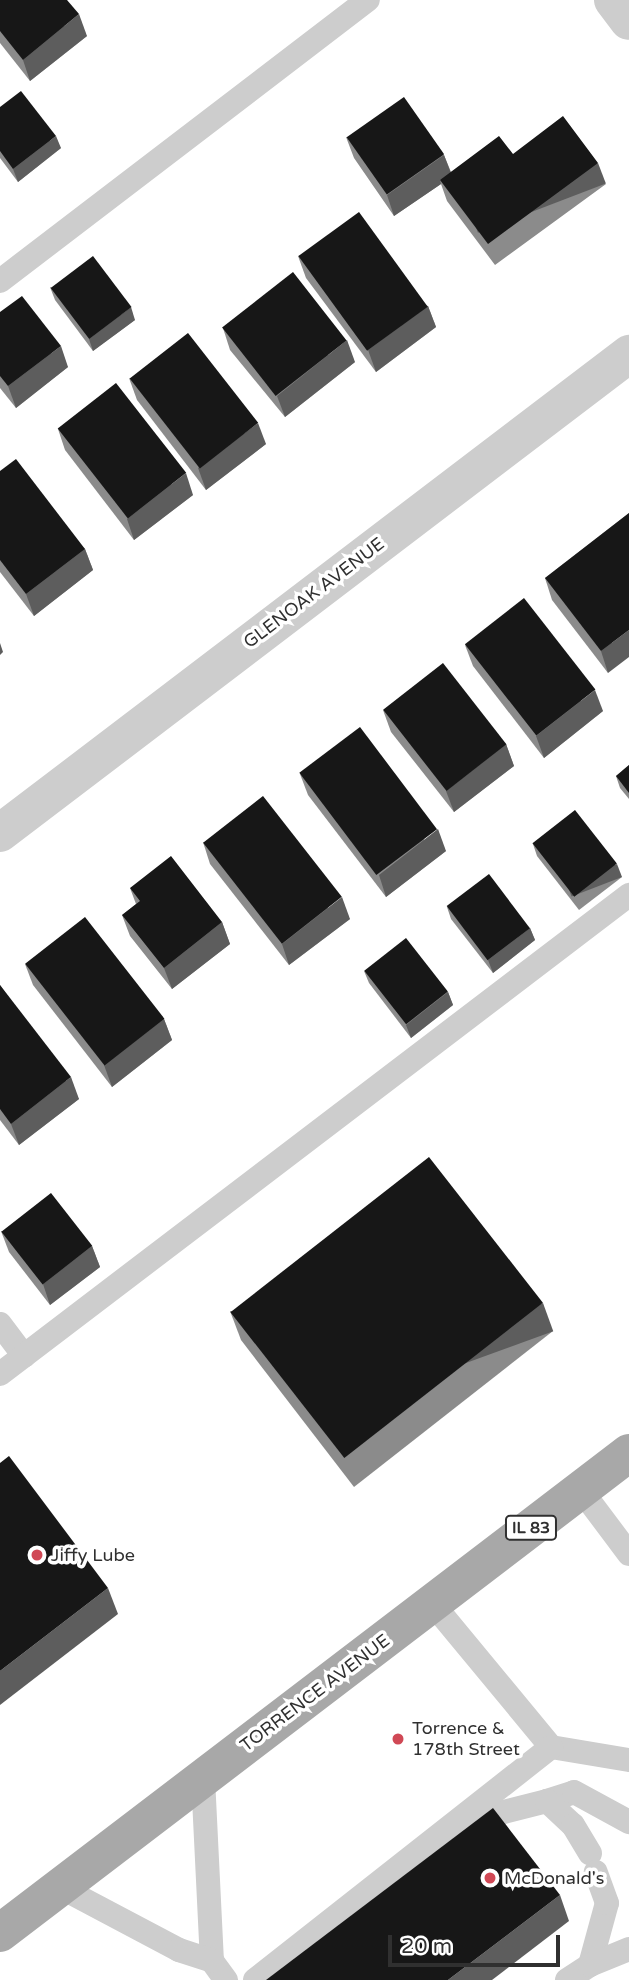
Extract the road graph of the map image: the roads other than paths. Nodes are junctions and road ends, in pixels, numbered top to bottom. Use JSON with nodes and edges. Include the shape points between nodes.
{"nodes":[{"id":1,"x":368,"y":0,"type":"edge"},
{"id":2,"x":613,"y":0,"type":"edge"},
{"id":3,"x":629,"y":21,"type":"edge"},
{"id":4,"x":0,"y":281,"type":"edge"},
{"id":5,"x":629,"y":354,"type":"edge"},
{"id":6,"x":0,"y":833,"type":"edge"},
{"id":7,"x":629,"y":894,"type":"edge"},
{"id":8,"x":0,"y":1324,"type":"edge"},
{"id":9,"x":24,"y":1356,"type":"junction"},
{"id":10,"x":0,"y":1374,"type":"edge"},
{"id":11,"x":629,"y":1453,"type":"edge"},
{"id":12,"x":581,"y":1490,"type":"junction"},
{"id":13,"x":629,"y":1554,"type":"edge"},
{"id":14,"x":432,"y":1604,"type":"junction"},
{"id":15,"x":551,"y":1747,"type":"junction"},
{"id":16,"x":629,"y":1760,"type":"edge"},
{"id":17,"x":203,"y":1778,"type":"junction"},
{"id":18,"x":547,"y":1801,"type":"junction"},
{"id":19,"x":629,"y":1822,"type":"edge"},
{"id":20,"x":60,"y":1887,"type":"junction"},
{"id":21,"x":0,"y":1933,"type":"edge"},
{"id":22,"x":629,"y":1949,"type":"edge"},
{"id":23,"x":590,"y":1965,"type":"junction"},
{"id":24,"x":219,"y":1970,"type":"edge"},
{"id":25,"x":266,"y":1979,"type":"edge"},
{"id":26,"x":289,"y":1980,"type":"edge"},
{"id":27,"x":567,"y":1980,"type":"edge"}],
"edges":[{"from":1,"to":4,"type":"lane"},
{"from":2,"to":3,"type":"street"},
{"from":5,"to":6,"type":"street","name":"GLENOAK AVENUE"},
{"from":7,"to":9,"type":"lane"},
{"from":8,"to":9,"type":"lane"},
{"from":9,"to":10,"type":"lane"},
{"from":11,"to":12,"type":"main road","name":"TORRENCE AVENUE","number":"IL 83"},
{"from":12,"to":13,"type":"lane"},
{"from":12,"to":14,"type":"main road","name":"TORRENCE AVENUE","number":"IL 83"},
{"from":14,"to":15,"type":"lane"},
{"from":14,"to":17,"type":"main road","name":"TORRENCE AVENUE","number":"IL 83"},
{"from":15,"to":16,"type":"lane"},
{"from":15,"to":25,"type":"lane"},
{"from":17,"to":20,"type":"main road","name":"TORRENCE AVENUE","number":"IL 83"},
{"from":17,"to":24,"type":"lane"},
{"from":18,"to":19,"type":"lane","via":[[574,1792]]},
{"from":18,"to":23,"type":"lane","via":[[573,1825],[593,1862],[607,1903]]},
{"from":18,"to":26,"type":"lane","via":[[500,1814]]},
{"from":20,"to":21,"type":"main road","name":"TORRENCE AVENUE","number":"IL 83"},
{"from":20,"to":24,"type":"lane"},
{"from":22,"to":23,"type":"lane"},
{"from":23,"to":27,"type":"lane"}]}
